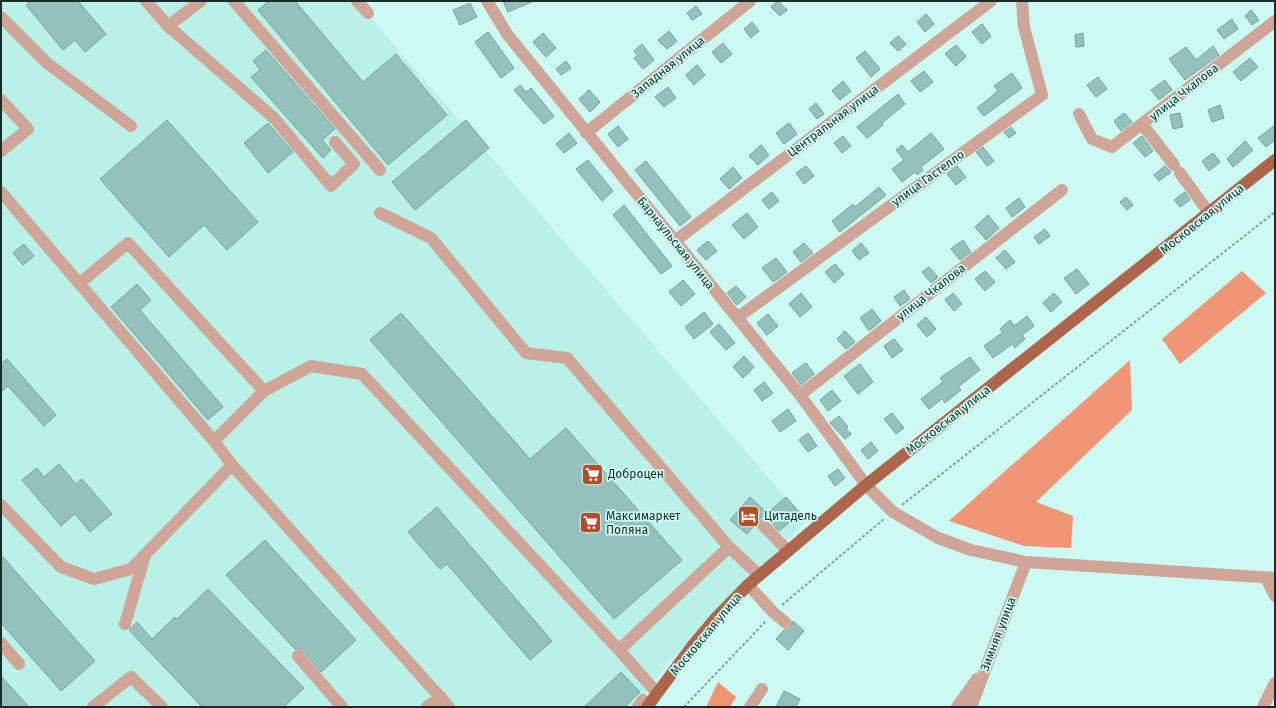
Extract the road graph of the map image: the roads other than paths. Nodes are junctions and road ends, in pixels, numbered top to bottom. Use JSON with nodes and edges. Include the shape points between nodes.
{"nodes":[{"id":1,"x":146,"y":1,"type":"edge"},
{"id":2,"x":201,"y":1,"type":"edge"},
{"id":3,"x":234,"y":1,"type":"edge"},
{"id":4,"x":357,"y":1,"type":"edge"},
{"id":5,"x":487,"y":1,"type":"edge"},
{"id":6,"x":750,"y":1,"type":"edge"},
{"id":7,"x":991,"y":1,"type":"edge"},
{"id":8,"x":1022,"y":1,"type":"edge"},
{"id":9,"x":368,"y":13,"type":"dead end"},
{"id":10,"x":1,"y":17,"type":"edge"},
{"id":11,"x":1275,"y":21,"type":"edge"},
{"id":12,"x":168,"y":26,"type":"junction"},
{"id":13,"x":1,"y":100,"type":"edge"},
{"id":14,"x":1079,"y":114,"type":"dead end"},
{"id":15,"x":1142,"y":124,"type":"junction"},
{"id":16,"x":131,"y":126,"type":"dead end"},
{"id":17,"x":586,"y":133,"type":"junction"},
{"id":18,"x":335,"y":142,"type":"dead end"},
{"id":19,"x":1,"y":151,"type":"edge"},
{"id":20,"x":1275,"y":160,"type":"edge"},
{"id":21,"x":380,"y":170,"type":"dead end"},
{"id":22,"x":1062,"y":190,"type":"dead end"},
{"id":23,"x":1,"y":192,"type":"edge"},
{"id":24,"x":380,"y":213,"type":"dead end"},
{"id":25,"x":1209,"y":213,"type":"junction"},
{"id":26,"x":675,"y":241,"type":"junction"},
{"id":27,"x":80,"y":283,"type":"junction"},
{"id":28,"x":737,"y":318,"type":"junction"},
{"id":29,"x":264,"y":391,"type":"junction"},
{"id":30,"x":800,"y":395,"type":"junction"},
{"id":31,"x":214,"y":441,"type":"junction"},
{"id":32,"x":232,"y":465,"type":"junction"},
{"id":33,"x":866,"y":485,"type":"junction"},
{"id":34,"x":1,"y":505,"type":"edge"},
{"id":35,"x":764,"y":525,"type":"dead end"},
{"id":36,"x":729,"y":547,"type":"junction"},
{"id":37,"x":788,"y":551,"type":"junction"},
{"id":38,"x":146,"y":554,"type":"junction"},
{"id":39,"x":1026,"y":562,"type":"junction"},
{"id":40,"x":759,"y":575,"type":"junction"},
{"id":41,"x":1270,"y":578,"type":"edge"},
{"id":42,"x":748,"y":585,"type":"junction"},
{"id":43,"x":1275,"y":596,"type":"edge"},
{"id":44,"x":786,"y":623,"type":"dead end"},
{"id":45,"x":125,"y":624,"type":"dead end"},
{"id":46,"x":1,"y":643,"type":"edge"},
{"id":47,"x":619,"y":650,"type":"junction"},
{"id":48,"x":298,"y":656,"type":"dead end"},
{"id":49,"x":19,"y":664,"type":"dead end"},
{"id":50,"x":985,"y":667,"type":"junction"},
{"id":51,"x":1275,"y":683,"type":"edge"},
{"id":52,"x":762,"y":689,"type":"dead end"},
{"id":53,"x":657,"y":693,"type":"junction"},
{"id":54,"x":441,"y":697,"type":"junction"},
{"id":55,"x":643,"y":705,"type":"edge"},
{"id":56,"x":93,"y":707,"type":"edge"},
{"id":57,"x":162,"y":707,"type":"edge"},
{"id":58,"x":342,"y":707,"type":"edge"},
{"id":59,"x":427,"y":707,"type":"edge"},
{"id":60,"x":449,"y":707,"type":"edge"},
{"id":61,"x":750,"y":707,"type":"edge"},
{"id":62,"x":956,"y":707,"type":"edge"},
{"id":63,"x":971,"y":707,"type":"edge"},
{"id":64,"x":1263,"y":707,"type":"edge"}],
"edges":[{"from":1,"to":12,"type":"street"},
{"from":2,"to":12,"type":"street"},
{"from":3,"to":21,"type":"street"},
{"from":4,"to":9,"type":"street"},
{"from":5,"to":17,"type":"street","name":"Барнаульская улица","via":[[507,34]]},
{"from":6,"to":17,"type":"street","name":"Западная улица"},
{"from":7,"to":26,"type":"street","name":"Центральная улица"},
{"from":8,"to":28,"type":"street","name":"улица Гастелло","via":[[1024,27],[1042,95]]},
{"from":10,"to":16,"type":"street","via":[[47,63]]},
{"from":11,"to":15,"type":"street","name":"улица Чкалова"},
{"from":12,"to":18,"type":"street","via":[[274,118],[331,186],[354,164]]},
{"from":13,"to":19,"type":"street","via":[[28,129]]},
{"from":14,"to":15,"type":"street","name":"улица Чкалова","via":[[1092,139],[1112,147]]},
{"from":15,"to":25,"type":"street"},
{"from":17,"to":26,"type":"street","name":"Барнаульская улица"},
{"from":20,"to":25,"type":"main road","name":"Московская улица"},
{"from":22,"to":30,"type":"street","name":"улица Чкалова"},
{"from":23,"to":27,"type":"street"},
{"from":24,"to":36,"type":"street","via":[[431,238],[526,353],[567,358]]},
{"from":25,"to":33,"type":"main road","name":"Московская улица"},
{"from":26,"to":28,"type":"street","name":"Барнаульская улица"},
{"from":27,"to":29,"type":"street","via":[[128,243]]},
{"from":27,"to":31,"type":"street"},
{"from":28,"to":30,"type":"street","name":"Барнаульская улица"},
{"from":29,"to":31,"type":"street"},
{"from":29,"to":47,"type":"street","via":[[311,366],[362,374]]},
{"from":30,"to":33,"type":"street","name":"Барнаульская улица"},
{"from":31,"to":32,"type":"street"},
{"from":32,"to":38,"type":"street"},
{"from":32,"to":54,"type":"street"},
{"from":33,"to":37,"type":"main road","name":"Московская улица"},
{"from":33,"to":39,"type":"street","name":"Барнаульская улица","via":[[893,512],[938,538],[971,550]]},
{"from":34,"to":38,"type":"street","via":[[61,567],[94,579],[130,569]]},
{"from":35,"to":37,"type":"street"},
{"from":36,"to":40,"type":"street"},
{"from":36,"to":47,"type":"street"},
{"from":37,"to":40,"type":"main road","name":"Московская улица"},
{"from":38,"to":45,"type":"street"},
{"from":39,"to":41,"type":"street","name":"Барнаульская улица"},
{"from":39,"to":50,"type":"street","name":"Зимняя улица"},
{"from":40,"to":42,"type":"main road","name":"Московская улица"},
{"from":41,"to":43,"type":"street"},
{"from":42,"to":44,"type":"street"},
{"from":42,"to":53,"type":"main road","name":"Московская улица","via":[[702,635]]},
{"from":46,"to":49,"type":"street"},
{"from":47,"to":53,"type":"street"},
{"from":48,"to":58,"type":"street"},
{"from":50,"to":62,"type":"street"},
{"from":50,"to":63,"type":"street","name":"Зимняя улица"},
{"from":51,"to":64,"type":"street"},
{"from":52,"to":61,"type":"street"},
{"from":53,"to":55,"type":"main road","name":"Московская улица"},
{"from":54,"to":59,"type":"street"},
{"from":54,"to":60,"type":"street"},
{"from":56,"to":57,"type":"street","via":[[131,677]]}]}
